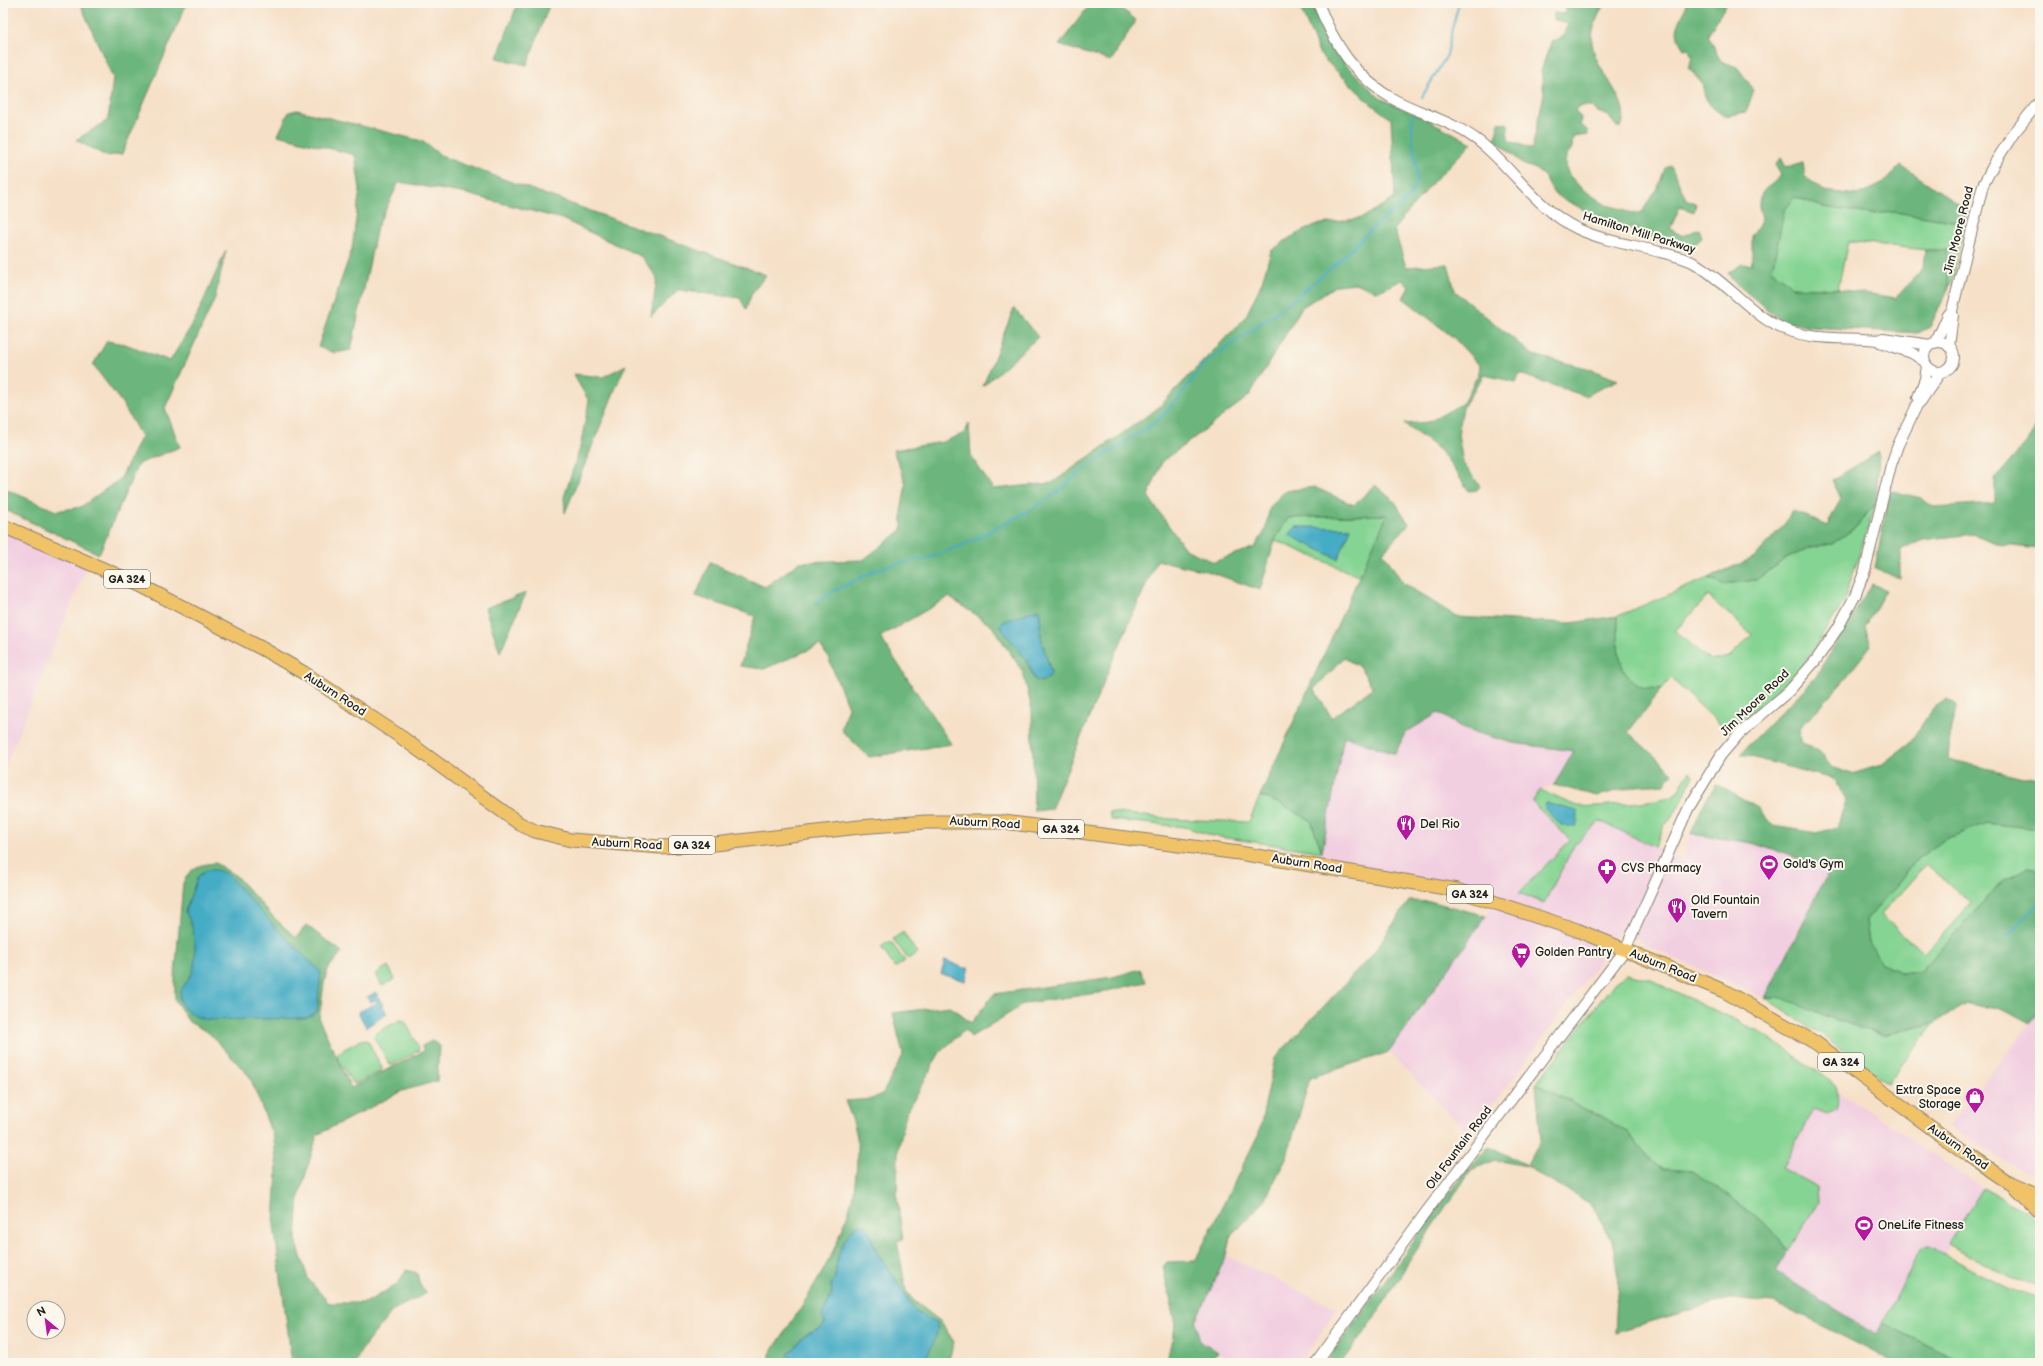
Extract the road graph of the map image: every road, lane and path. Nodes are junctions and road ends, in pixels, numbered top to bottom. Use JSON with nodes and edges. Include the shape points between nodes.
{"nodes":[{"id":1,"x":1318,"y":3,"type":"edge"},
{"id":2,"x":2040,"y":101,"type":"edge"},
{"id":3,"x":1952,"y":311,"type":"junction"},
{"id":4,"x":1878,"y":340,"type":"junction"},
{"id":5,"x":1933,"y":344,"type":"junction"},
{"id":6,"x":1949,"y":347,"type":"junction"},
{"id":7,"x":1925,"y":364,"type":"junction"},
{"id":8,"x":1940,"y":373,"type":"junction"},
{"id":9,"x":1917,"y":405,"type":"junction"},
{"id":10,"x":3,"y":526,"type":"edge"},
{"id":11,"x":1625,"y":950,"type":"junction"},
{"id":12,"x":2011,"y":1184,"type":"junction"},
{"id":13,"x":2040,"y":1197,"type":"edge"},
{"id":14,"x":2040,"y":1213,"type":"edge"},
{"id":15,"x":1316,"y":1363,"type":"edge"}],
"edges":[{"from":1,"to":4,"type":"street","name":"Hamilton Mill Parkway","via":[[1329,31],[1340,49],[1369,82],[1395,100],[1442,119],[1480,142],[1552,213],[1576,228],[1601,238],[1669,254],[1694,263],[1782,329],[1810,337]]},
{"from":2,"to":3,"type":"street","name":"Jim Moore Road","via":[[2014,133],[1983,185]]},
{"from":3,"to":5,"type":"street","name":"Jim Moore Road"},
{"from":3,"to":6,"type":"street","name":"Jim Moore Road","via":[[1954,316]]},
{"from":4,"to":5,"type":"street","name":"Hamilton Mill Parkway","via":[[1883,338]]},
{"from":4,"to":7,"type":"street","name":"Hamilton Mill Parkway","via":[[1882,344],[1912,353]]},
{"from":5,"to":6,"type":"street","via":[[1941,342]]},
{"from":5,"to":7,"type":"street","via":[[1924,352]]},
{"from":6,"to":8,"type":"street","via":[[1953,354],[1953,363],[1950,368]]},
{"from":7,"to":8,"type":"street"},
{"from":7,"to":9,"type":"street","name":"Jim Moore Road","via":[[1925,379]]},
{"from":8,"to":9,"type":"street","name":"Jim Moore Road"},
{"from":9,"to":11,"type":"street","name":"Jim Moore Road","via":[[1891,465],[1865,570],[1855,596],[1816,660],[1789,691],[1739,734],[1721,755],[1688,808]]},
{"from":10,"to":11,"type":"main road","name":"Auburn Road","number":"GA 324","via":[[140,585],[304,673],[401,737],[520,824],[535,831],[571,840],[660,847],[926,822],[1004,822],[1239,852],[1457,890],[1576,930]]},
{"from":11,"to":12,"type":"main road","name":"Auburn Road","number":"GA 324","via":[[1724,990],[1816,1043]]},
{"from":11,"to":15,"type":"street","name":"Old Fountain Road","via":[[1420,1220]]},
{"from":12,"to":13,"type":"main road","name":"Auburn Road","number":"GA 324"},
{"from":12,"to":14,"type":"main road"}]}
